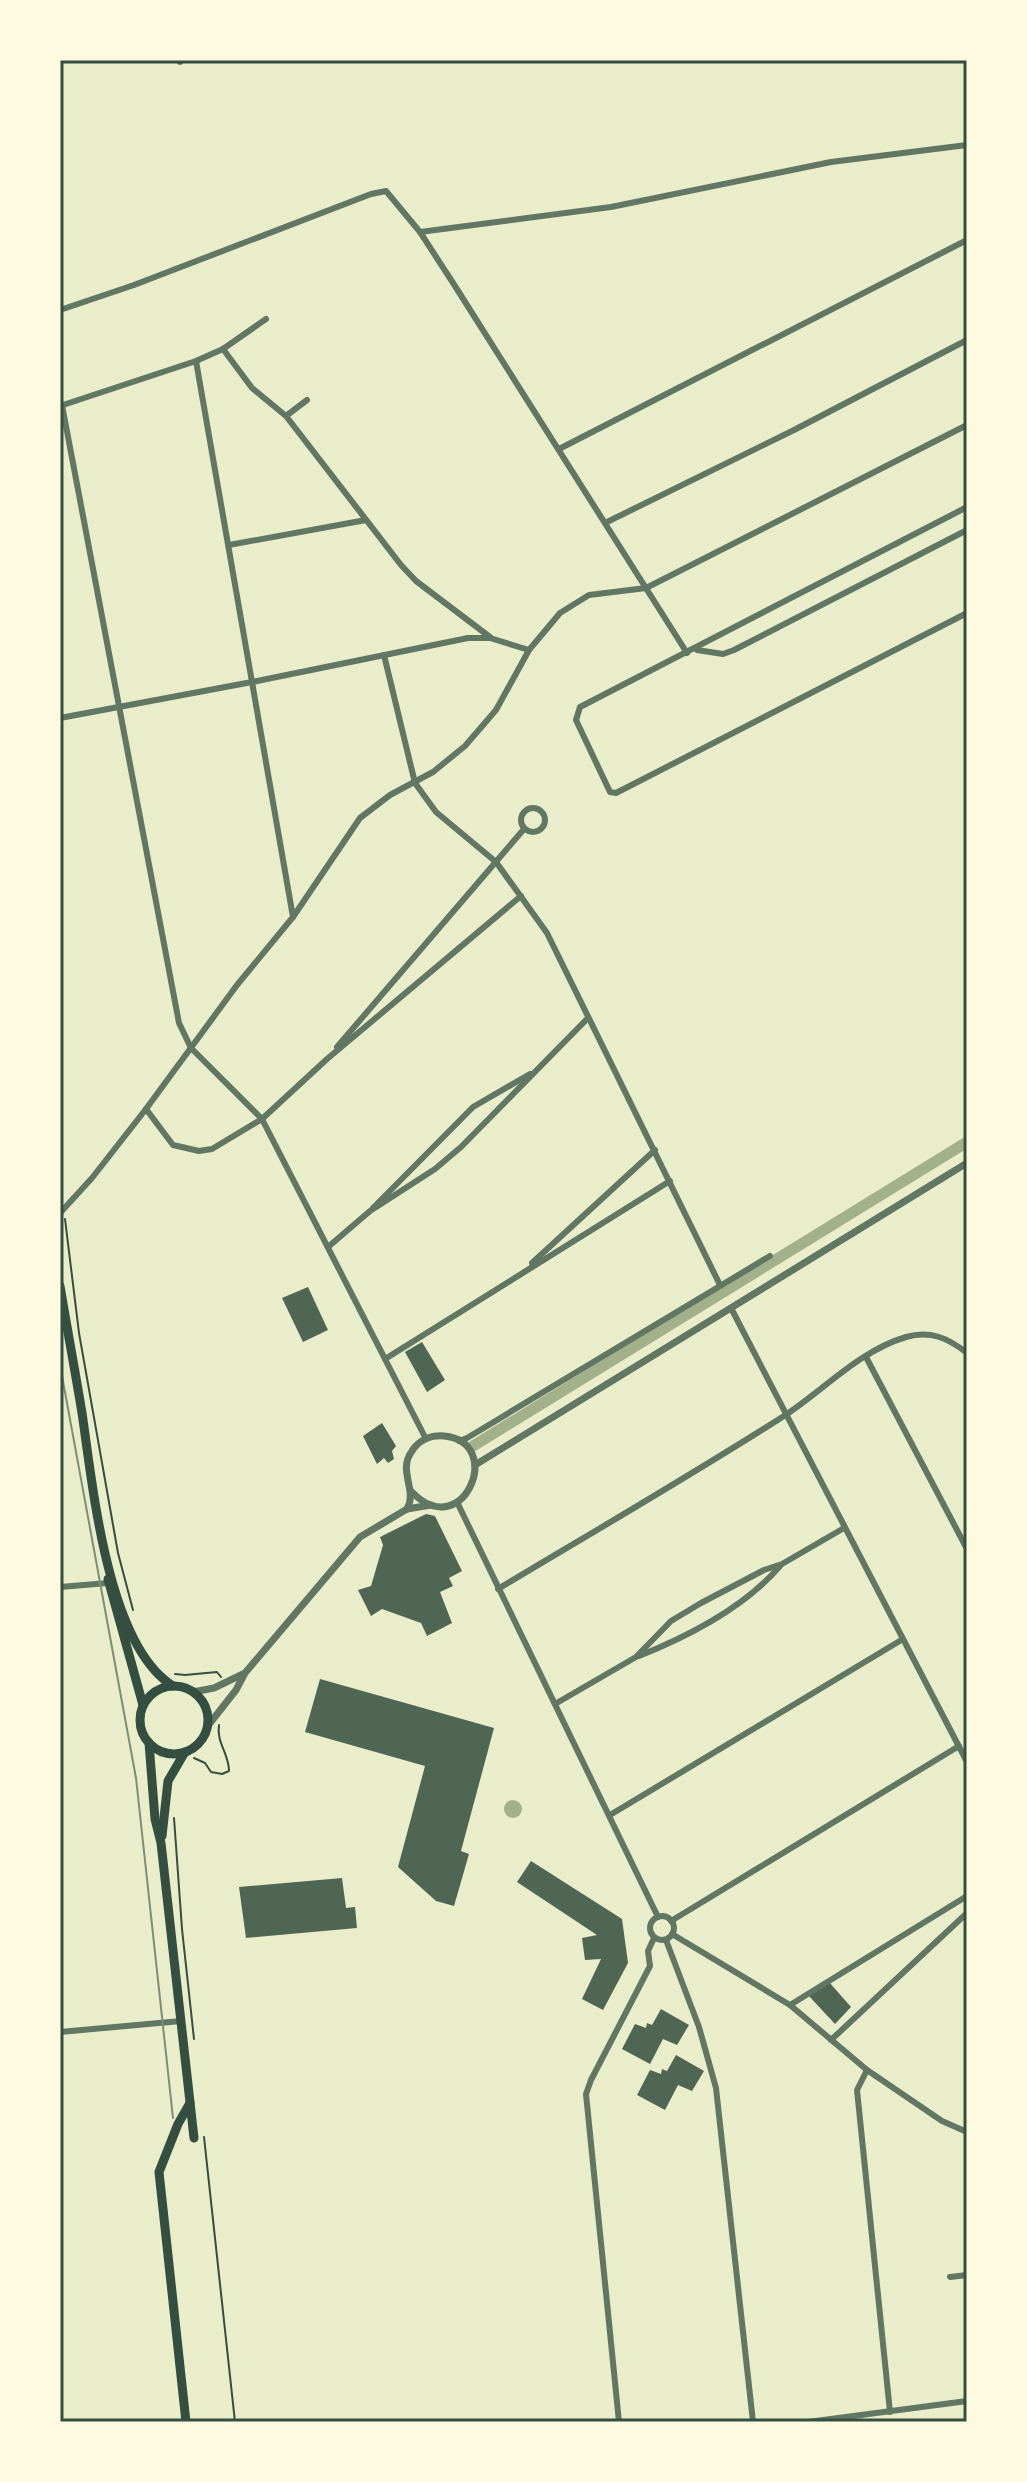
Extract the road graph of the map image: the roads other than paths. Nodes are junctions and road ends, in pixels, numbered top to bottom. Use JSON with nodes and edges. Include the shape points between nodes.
{"nodes":[{"id":1,"x":967,"y":145,"type":"edge"},
{"id":2,"x":420,"y":232,"type":"junction"},
{"id":3,"x":967,"y":240,"type":"edge"},
{"id":4,"x":60,"y":310,"type":"edge"},
{"id":5,"x":266,"y":319,"type":"dead end"},
{"id":6,"x":967,"y":340,"type":"edge"},
{"id":7,"x":223,"y":349,"type":"junction"},
{"id":8,"x":196,"y":361,"type":"junction"},
{"id":9,"x":307,"y":400,"type":"dead end"},
{"id":10,"x":61,"y":406,"type":"edge"},
{"id":11,"x":286,"y":416,"type":"junction"},
{"id":12,"x":967,"y":425,"type":"edge"},
{"id":13,"x":559,"y":449,"type":"junction"},
{"id":14,"x":967,"y":507,"type":"edge"},
{"id":15,"x":366,"y":520,"type":"junction"},
{"id":16,"x":605,"y":523,"type":"junction"},
{"id":17,"x":967,"y":530,"type":"edge"},
{"id":18,"x":229,"y":545,"type":"junction"},
{"id":19,"x":646,"y":588,"type":"junction"},
{"id":20,"x":967,"y":613,"type":"edge"},
{"id":21,"x":490,"y":638,"type":"junction"},
{"id":22,"x":695,"y":649,"type":"junction"},
{"id":23,"x":529,"y":650,"type":"junction"},
{"id":24,"x":687,"y":653,"type":"junction"},
{"id":25,"x":384,"y":655,"type":"junction"},
{"id":26,"x":252,"y":682,"type":"junction"},
{"id":27,"x":119,"y":708,"type":"junction"},
{"id":28,"x":60,"y":718,"type":"edge"},
{"id":29,"x":415,"y":783,"type":"junction"},
{"id":30,"x":524,"y":829,"type":"junction"},
{"id":31,"x":496,"y":862,"type":"junction"},
{"id":32,"x":521,"y":896,"type":"junction"},
{"id":33,"x":293,"y":917,"type":"junction"},
{"id":34,"x":588,"y":1018,"type":"junction"},
{"id":35,"x":191,"y":1048,"type":"junction"},
{"id":36,"x":327,"y":1059,"type":"junction"},
{"id":37,"x":536,"y":1071,"type":"junction"},
{"id":38,"x":146,"y":1109,"type":"junction"},
{"id":39,"x":262,"y":1119,"type":"junction"},
{"id":40,"x":655,"y":1150,"type":"junction"},
{"id":41,"x":967,"y":1163,"type":"edge"},
{"id":42,"x":670,"y":1181,"type":"junction"},
{"id":43,"x":62,"y":1211,"type":"edge"},
{"id":44,"x":370,"y":1211,"type":"junction"},
{"id":45,"x":328,"y":1247,"type":"junction"},
{"id":46,"x":770,"y":1256,"type":"dead end"},
{"id":47,"x":520,"y":1273,"type":"junction"},
{"id":48,"x":720,"y":1285,"type":"junction"},
{"id":49,"x":60,"y":1286,"type":"edge"},
{"id":50,"x":731,"y":1308,"type":"junction"},
{"id":51,"x":967,"y":1353,"type":"edge"},
{"id":52,"x":866,"y":1357,"type":"junction"},
{"id":53,"x":385,"y":1359,"type":"junction"},
{"id":54,"x":786,"y":1415,"type":"junction"},
{"id":55,"x":426,"y":1439,"type":"junction"},
{"id":56,"x":459,"y":1441,"type":"junction"},
{"id":57,"x":475,"y":1465,"type":"junction"},
{"id":58,"x":410,"y":1490,"type":"junction"},
{"id":59,"x":457,"y":1502,"type":"junction"},
{"id":60,"x":431,"y":1505,"type":"junction"},
{"id":61,"x":407,"y":1509,"type":"junction"},
{"id":62,"x":844,"y":1528,"type":"junction"},
{"id":63,"x":967,"y":1549,"type":"edge"},
{"id":64,"x":782,"y":1564,"type":"junction"},
{"id":65,"x":108,"y":1568,"type":"junction"},
{"id":66,"x":108,"y":1583,"type":"junction"},
{"id":67,"x":60,"y":1587,"type":"edge"},
{"id":68,"x":498,"y":1589,"type":"junction"},
{"id":69,"x":903,"y":1639,"type":"junction"},
{"id":70,"x":636,"y":1657,"type":"junction"},
{"id":71,"x":245,"y":1673,"type":"junction"},
{"id":72,"x":173,"y":1686,"type":"junction"},
{"id":73,"x":193,"y":1692,"type":"junction"},
{"id":74,"x":555,"y":1704,"type":"junction"},
{"id":75,"x":143,"y":1705,"type":"junction"},
{"id":76,"x":207,"y":1727,"type":"junction"},
{"id":77,"x":149,"y":1743,"type":"junction"},
{"id":78,"x":959,"y":1746,"type":"junction"},
{"id":79,"x":187,"y":1756,"type":"junction"},
{"id":80,"x":967,"y":1762,"type":"edge"},
{"id":81,"x":610,"y":1815,"type":"junction"},
{"id":82,"x":161,"y":1843,"type":"junction"},
{"id":83,"x":967,"y":1896,"type":"edge"},
{"id":84,"x":967,"y":1913,"type":"edge"},
{"id":85,"x":658,"y":1917,"type":"junction"},
{"id":86,"x":671,"y":1921,"type":"junction"},
{"id":87,"x":672,"y":1934,"type":"junction"},
{"id":88,"x":654,"y":1938,"type":"junction"},
{"id":89,"x":666,"y":1940,"type":"junction"},
{"id":90,"x":790,"y":2005,"type":"junction"},
{"id":91,"x":181,"y":2021,"type":"junction"},
{"id":92,"x":60,"y":2032,"type":"edge"},
{"id":93,"x":831,"y":2040,"type":"junction"},
{"id":94,"x":867,"y":2070,"type":"junction"},
{"id":95,"x":190,"y":2103,"type":"junction"},
{"id":96,"x":967,"y":2132,"type":"edge"},
{"id":97,"x":199,"y":2136,"type":"road end"},
{"id":98,"x":967,"y":2275,"type":"edge"},
{"id":99,"x":950,"y":2277,"type":"dead end"},
{"id":100,"x":967,"y":2401,"type":"edge"},
{"id":101,"x":890,"y":2412,"type":"junction"},
{"id":102,"x":186,"y":2422,"type":"edge"},
{"id":103,"x":619,"y":2422,"type":"edge"},
{"id":104,"x":753,"y":2422,"type":"edge"},
{"id":105,"x":808,"y":2422,"type":"edge"}],
"edges":[{"from":1,"to":2,"type":"street","via":[[831,162],[611,207]]},
{"from":2,"to":4,"type":"street","via":[[383,191]]},
{"from":2,"to":13,"type":"street"},
{"from":3,"to":13,"type":"street"},
{"from":5,"to":7,"type":"street"},
{"from":6,"to":16,"type":"street"},
{"from":7,"to":8,"type":"street"},
{"from":7,"to":11,"type":"street","via":[[252,388]]},
{"from":8,"to":10,"type":"street"},
{"from":8,"to":18,"type":"street"},
{"from":9,"to":11,"type":"street"},
{"from":10,"to":27,"type":"street"},
{"from":11,"to":15,"type":"street"},
{"from":12,"to":19,"type":"street"},
{"from":13,"to":16,"type":"street"},
{"from":14,"to":22,"type":"street"},
{"from":15,"to":18,"type":"street"},
{"from":15,"to":21,"type":"street","via":[[416,581]]},
{"from":16,"to":19,"type":"street"},
{"from":17,"to":22,"type":"street","via":[[734,650],[723,654]]},
{"from":18,"to":26,"type":"street"},
{"from":19,"to":23,"type":"street","via":[[589,595],[572,604]]},
{"from":19,"to":24,"type":"street"},
{"from":20,"to":24,"type":"street","via":[[610,792],[575,716],[580,707]]},
{"from":21,"to":23,"type":"street"},
{"from":21,"to":25,"type":"street"},
{"from":22,"to":24,"type":"street"},
{"from":23,"to":29,"type":"street","via":[[488,721],[449,761]]},
{"from":25,"to":26,"type":"street"},
{"from":25,"to":29,"type":"street"},
{"from":26,"to":27,"type":"street"},
{"from":26,"to":33,"type":"street"},
{"from":27,"to":28,"type":"street"},
{"from":27,"to":35,"type":"street","via":[[179,1023]]},
{"from":29,"to":31,"type":"street","via":[[436,812]]},
{"from":29,"to":33,"type":"street","via":[[360,818]]},
{"from":30,"to":30,"type":"street","via":[[522,814],[528,808],[543,811],[545,826],[539,831]]},
{"from":30,"to":31,"type":"street"},
{"from":31,"to":32,"type":"street"},
{"from":31,"to":36,"type":"street"},
{"from":32,"to":34,"type":"street","via":[[547,933]]},
{"from":32,"to":36,"type":"street"},
{"from":33,"to":35,"type":"street"},
{"from":34,"to":37,"type":"street"},
{"from":34,"to":40,"type":"street"},
{"from":35,"to":38,"type":"street"},
{"from":35,"to":39,"type":"street"},
{"from":36,"to":39,"type":"street"},
{"from":37,"to":44,"type":"street","via":[[435,1169]]},
{"from":37,"to":44,"type":"street","via":[[473,1107]]},
{"from":38,"to":39,"type":"street","via":[[173,1145],[199,1151],[212,1149]]},
{"from":38,"to":43,"type":"street"},
{"from":39,"to":45,"type":"street"},
{"from":40,"to":42,"type":"street"},
{"from":40,"to":47,"type":"street"},
{"from":41,"to":50,"type":"street"},
{"from":42,"to":47,"type":"street"},
{"from":42,"to":48,"type":"street"},
{"from":44,"to":45,"type":"street"},
{"from":45,"to":53,"type":"street"},
{"from":46,"to":48,"type":"street"},
{"from":47,"to":53,"type":"street"},
{"from":48,"to":56,"type":"street"},
{"from":49,"to":65,"type":"main road"},
{"from":50,"to":54,"type":"street"},
{"from":50,"to":57,"type":"street"},
{"from":51,"to":52,"type":"street","via":[[943,1337],[924,1334],[896,1340]]},
{"from":52,"to":54,"type":"street"},
{"from":52,"to":63,"type":"street"},
{"from":53,"to":55,"type":"street"},
{"from":54,"to":62,"type":"street"},
{"from":54,"to":68,"type":"street"},
{"from":55,"to":56,"type":"street","via":[[443,1436]]},
{"from":55,"to":58,"type":"street","via":[[416,1445],[405,1467]]},
{"from":56,"to":57,"type":"street"},
{"from":57,"to":59,"type":"street","via":[[472,1487]]},
{"from":58,"to":60,"type":"street"},
{"from":58,"to":61,"type":"street"},
{"from":59,"to":60,"type":"street"},
{"from":59,"to":68,"type":"street"},
{"from":60,"to":61,"type":"street"},
{"from":61,"to":71,"type":"street","via":[[354,1543]]},
{"from":62,"to":64,"type":"street"},
{"from":62,"to":69,"type":"street"},
{"from":64,"to":70,"type":"street","via":[[708,1621]]},
{"from":64,"to":70,"type":"street","via":[[671,1621]]},
{"from":65,"to":66,"type":"main road"},
{"from":65,"to":72,"type":"main road","via":[[146,1662]]},
{"from":66,"to":67,"type":"street"},
{"from":66,"to":75,"type":"main road"},
{"from":68,"to":74,"type":"street"},
{"from":69,"to":78,"type":"street"},
{"from":69,"to":81,"type":"street"},
{"from":70,"to":74,"type":"street"},
{"from":71,"to":73,"type":"street"},
{"from":71,"to":76,"type":"street"},
{"from":72,"to":73,"type":"main road"},
{"from":72,"to":75,"type":"main road","via":[[152,1693]]},
{"from":73,"to":76,"type":"main road","via":[[206,1708]]},
{"from":74,"to":81,"type":"street"},
{"from":75,"to":77,"type":"main road","via":[[140,1725]]},
{"from":76,"to":79,"type":"main road"},
{"from":77,"to":79,"type":"main road","via":[[165,1753]]},
{"from":77,"to":82,"type":"main road"},
{"from":78,"to":80,"type":"street"},
{"from":78,"to":86,"type":"street"},
{"from":79,"to":82,"type":"main road","via":[[168,1781]]},
{"from":81,"to":85,"type":"street"},
{"from":82,"to":91,"type":"main road"},
{"from":83,"to":90,"type":"street"},
{"from":84,"to":93,"type":"street"},
{"from":85,"to":86,"type":"street"},
{"from":85,"to":88,"type":"street","via":[[650,1926]]},
{"from":86,"to":87,"type":"street"},
{"from":87,"to":89,"type":"street"},
{"from":87,"to":90,"type":"street"},
{"from":88,"to":89,"type":"street"},
{"from":88,"to":103,"type":"street","via":[[648,1951],[650,1966],[586,2094]]},
{"from":89,"to":104,"type":"street","via":[[716,2088]]},
{"from":90,"to":93,"type":"street"},
{"from":91,"to":92,"type":"street"},
{"from":91,"to":95,"type":"main road"},
{"from":93,"to":94,"type":"street"},
{"from":94,"to":96,"type":"street"},
{"from":94,"to":101,"type":"street","via":[[857,2090]]},
{"from":95,"to":97,"type":"main road"},
{"from":95,"to":102,"type":"main road","via":[[159,2172]]},
{"from":98,"to":99,"type":"street"},
{"from":100,"to":101,"type":"street"},
{"from":101,"to":105,"type":"street"}]}
